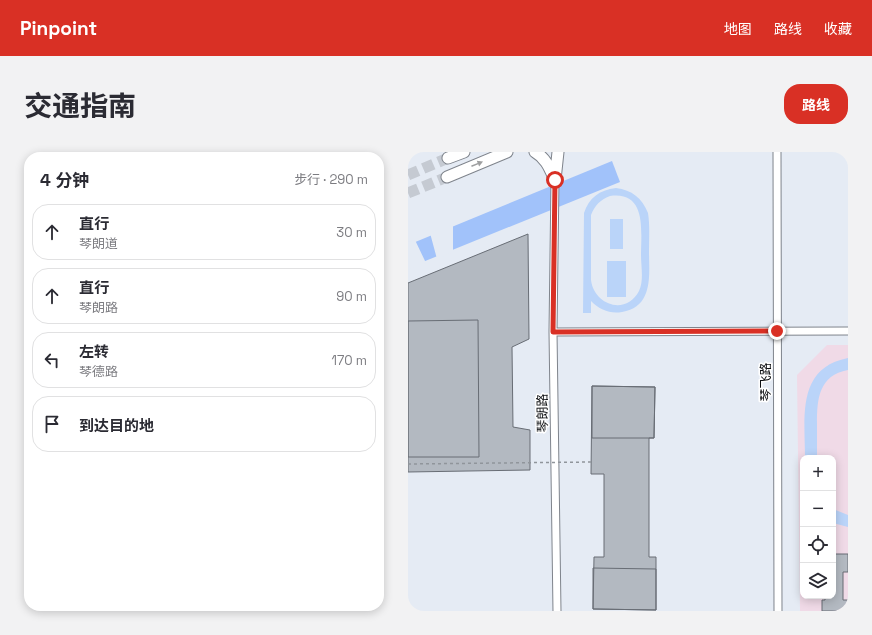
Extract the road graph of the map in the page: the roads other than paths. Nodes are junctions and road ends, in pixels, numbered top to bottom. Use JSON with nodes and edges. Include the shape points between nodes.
{"nodes":[{"id":1,"x":464,"y":152,"type":"edge"},
{"id":2,"x":508,"y":152,"type":"edge"},
{"id":3,"x":535,"y":152,"type":"edge"},
{"id":4,"x":558,"y":152,"type":"edge"},
{"id":5,"x":777,"y":152,"type":"edge"},
{"id":6,"x":448,"y":158,"type":"tunnel mouth"},
{"id":7,"x":447,"y":177,"type":"tunnel mouth"},
{"id":8,"x":555,"y":180,"type":"junction"},
{"id":9,"x":777,"y":331,"type":"junction"},
{"id":10,"x":848,"y":331,"type":"edge"},
{"id":11,"x":553,"y":332,"type":"junction"},
{"id":12,"x":557,"y":611,"type":"edge"},
{"id":13,"x":778,"y":611,"type":"edge"}],
"edges":[{"from":1,"to":6,"type":"main road"},
{"from":7,"to":2,"type":"main road","one_way":true},
{"from":3,"to":8,"type":"main road","via":[[547,162]]},
{"from":4,"to":8,"type":"main road"},
{"from":5,"to":9,"type":"street","name":"琴飞路"},
{"from":8,"to":11,"type":"street","name":"琴朗路"},
{"from":9,"to":10,"type":"street"},
{"from":9,"to":11,"type":"street"},
{"from":9,"to":13,"type":"street","name":"琴飞路"},
{"from":11,"to":12,"type":"street","name":"琴朗路"}]}
